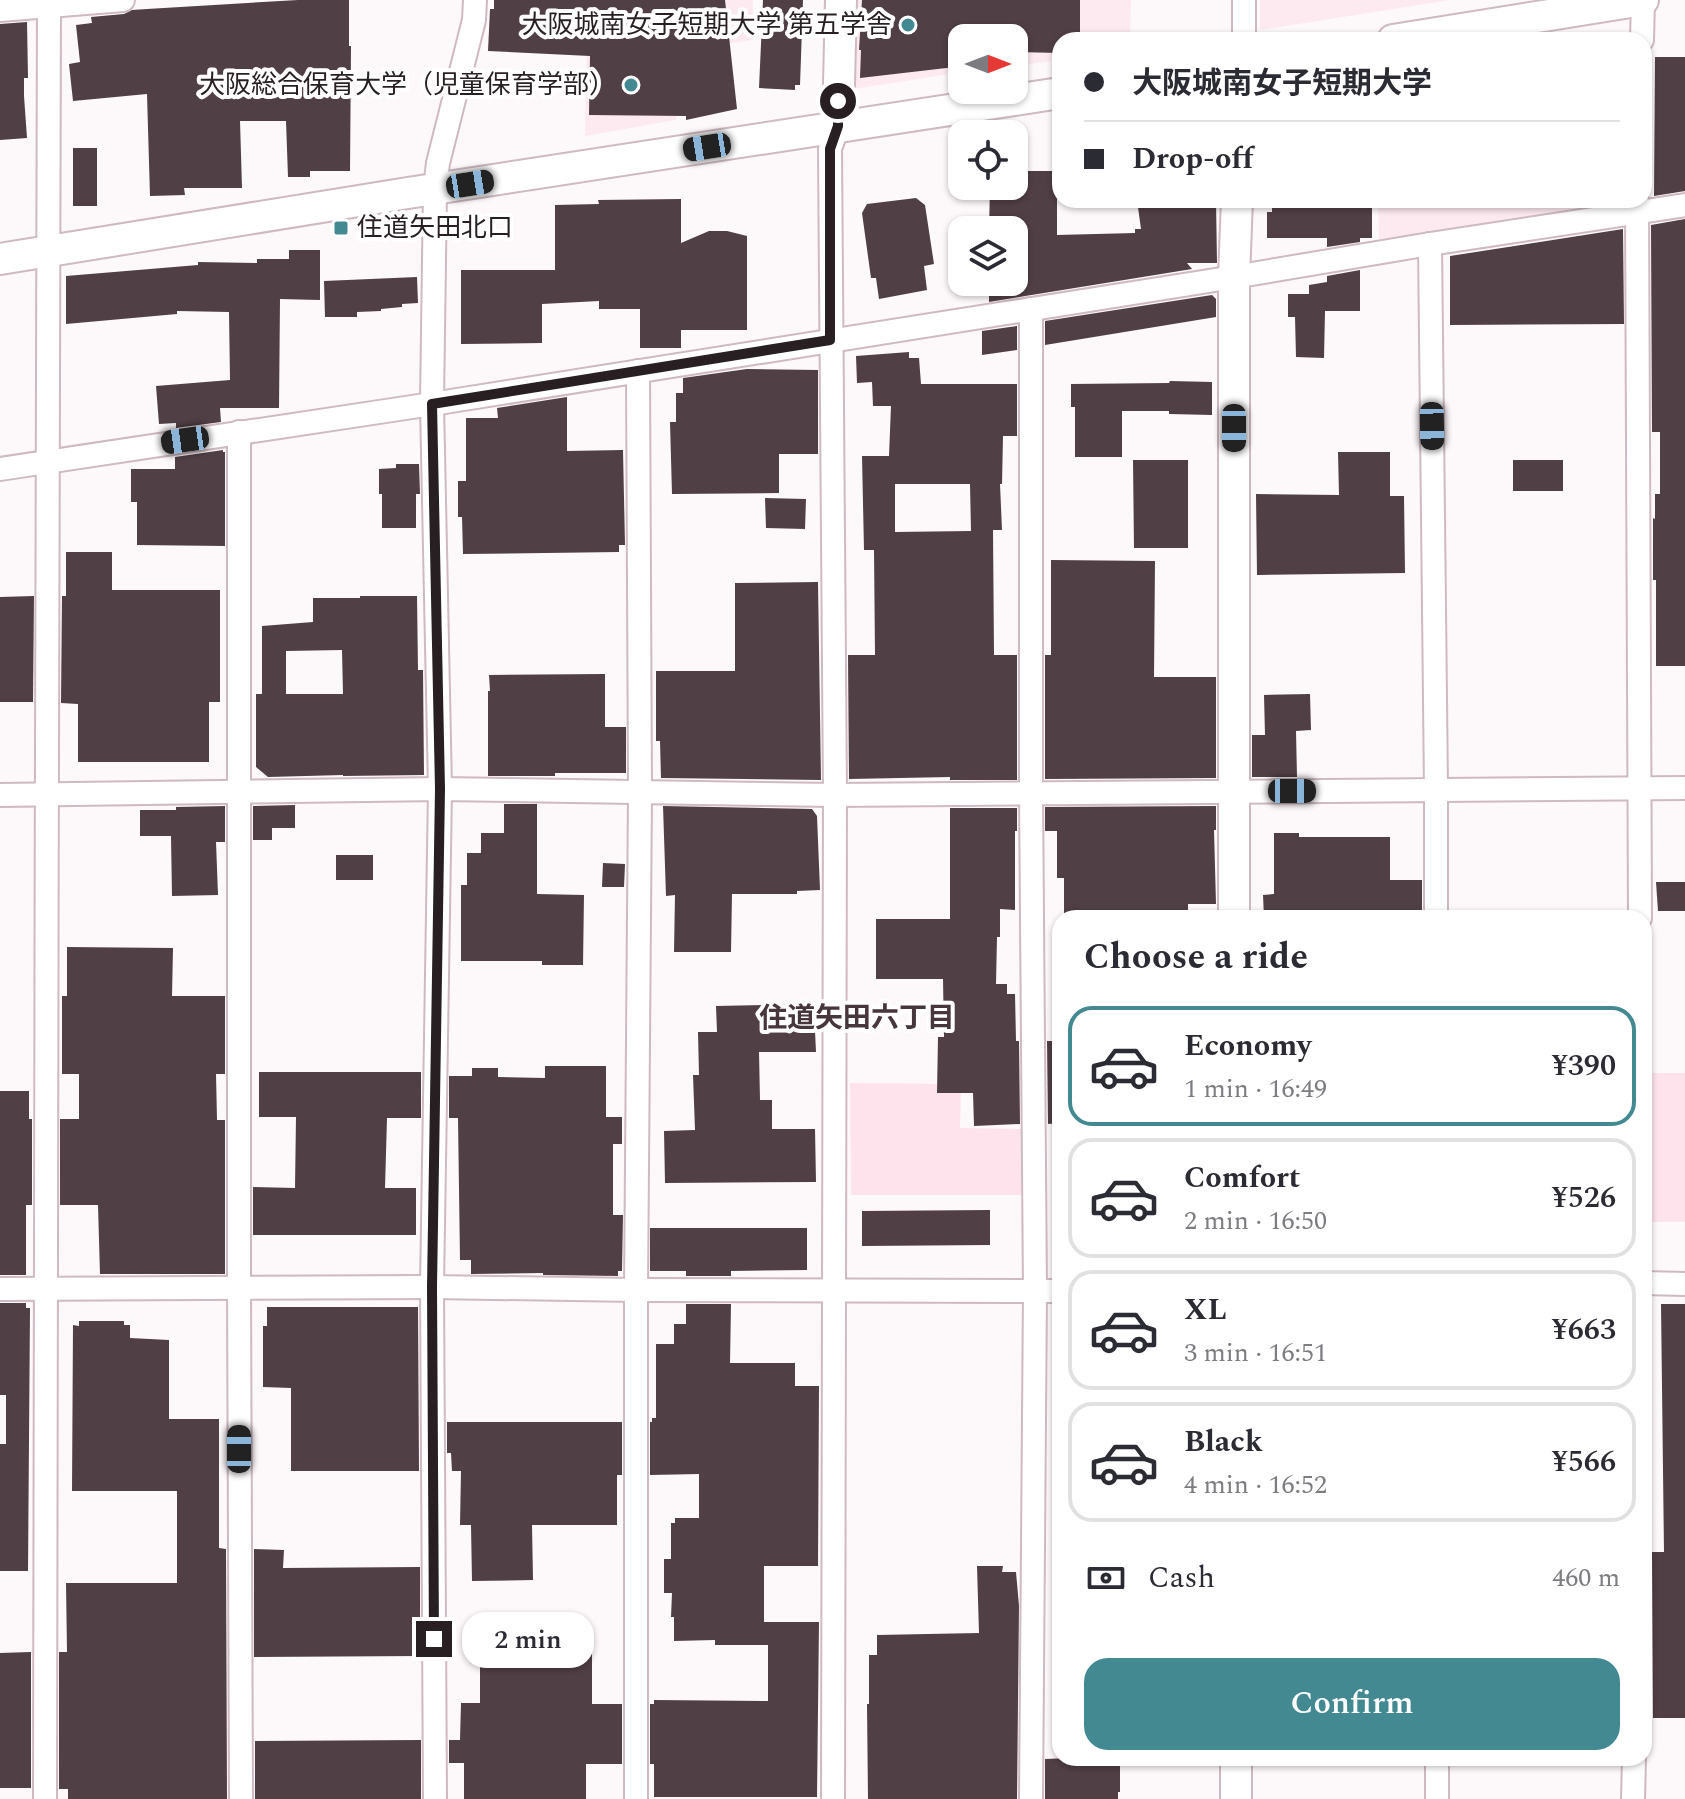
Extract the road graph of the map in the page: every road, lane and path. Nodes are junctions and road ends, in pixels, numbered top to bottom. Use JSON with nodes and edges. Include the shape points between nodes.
{"nodes":[{"id":1,"x":123,"y":0,"type":"edge"},
{"id":2,"x":475,"y":0,"type":"edge"},
{"id":3,"x":841,"y":0,"type":"edge"},
{"id":4,"x":1244,"y":0,"type":"edge"},
{"id":5,"x":1643,"y":0,"type":"edge"},
{"id":6,"x":49,"y":3,"type":"edge"},
{"id":7,"x":0,"y":10,"type":"edge"},
{"id":8,"x":1244,"y":32,"type":"edge"},
{"id":9,"x":1443,"y":32,"type":"edge"},
{"id":10,"x":1642,"y":32,"type":"edge"},
{"id":11,"x":1052,"y":94,"type":"edge"},
{"id":12,"x":838,"y":126,"type":"junction"},
{"id":13,"x":435,"y":189,"type":"junction"},
{"id":14,"x":1685,"y":205,"type":"edge"},
{"id":15,"x":1652,"y":206,"type":"edge"},
{"id":16,"x":1237,"y":208,"type":"edge"},
{"id":17,"x":1626,"y":208,"type":"edge"},
{"id":18,"x":1637,"y":208,"type":"edge"},
{"id":19,"x":1430,"y":244,"type":"junction"},
{"id":20,"x":49,"y":252,"type":"junction"},
{"id":21,"x":0,"y":259,"type":"edge"},
{"id":22,"x":1234,"y":277,"type":"junction"},
{"id":23,"x":1031,"y":309,"type":"junction"},
{"id":24,"x":830,"y":340,"type":"junction"},
{"id":25,"x":638,"y":371,"type":"junction"},
{"id":26,"x":432,"y":404,"type":"junction"},
{"id":27,"x":239,"y":432,"type":"junction"},
{"id":28,"x":49,"y":460,"type":"junction"},
{"id":29,"x":0,"y":469,"type":"edge"},
{"id":30,"x":1640,"y":788,"type":"junction"},
{"id":31,"x":1685,"y":788,"type":"edge"},
{"id":32,"x":440,"y":789,"type":"junction"},
{"id":33,"x":1436,"y":790,"type":"junction"},
{"id":34,"x":1234,"y":791,"type":"junction"},
{"id":35,"x":240,"y":792,"type":"junction"},
{"id":36,"x":640,"y":792,"type":"junction"},
{"id":37,"x":1031,"y":793,"type":"junction"},
{"id":38,"x":48,"y":794,"type":"junction"},
{"id":39,"x":0,"y":795,"type":"edge"},
{"id":40,"x":835,"y":795,"type":"junction"},
{"id":41,"x":1234,"y":910,"type":"edge"},
{"id":42,"x":1436,"y":910,"type":"edge"},
{"id":43,"x":1640,"y":910,"type":"edge"},
{"id":44,"x":1652,"y":1283,"type":"edge"},
{"id":45,"x":1685,"y":1284,"type":"edge"},
{"id":46,"x":432,"y":1287,"type":"junction"},
{"id":47,"x":45,"y":1288,"type":"junction"},
{"id":48,"x":0,"y":1289,"type":"edge"},
{"id":49,"x":239,"y":1289,"type":"junction"},
{"id":50,"x":636,"y":1290,"type":"junction"},
{"id":51,"x":835,"y":1290,"type":"junction"},
{"id":52,"x":1035,"y":1291,"type":"junction"},
{"id":53,"x":1052,"y":1291,"type":"edge"},
{"id":54,"x":1236,"y":1766,"type":"edge"},
{"id":55,"x":1437,"y":1766,"type":"edge"},
{"id":56,"x":1634,"y":1766,"type":"edge"},
{"id":57,"x":45,"y":1799,"type":"edge"},
{"id":58,"x":241,"y":1799,"type":"edge"},
{"id":59,"x":435,"y":1799,"type":"edge"},
{"id":60,"x":636,"y":1799,"type":"edge"},
{"id":61,"x":833,"y":1799,"type":"edge"},
{"id":62,"x":1031,"y":1799,"type":"edge"},
{"id":63,"x":1236,"y":1799,"type":"edge"},
{"id":64,"x":1437,"y":1799,"type":"edge"},
{"id":65,"x":1633,"y":1799,"type":"edge"}],
"edges":[{"from":1,"to":6,"type":"street"},
{"from":2,"to":13,"type":"street"},
{"from":3,"to":12,"type":"street"},
{"from":4,"to":8,"type":"street"},
{"from":5,"to":9,"type":"street"},
{"from":5,"to":10,"type":"street"},
{"from":6,"to":7,"type":"street"},
{"from":6,"to":20,"type":"street"},
{"from":11,"to":12,"type":"street"},
{"from":12,"to":13,"type":"street"},
{"from":12,"to":24,"type":"street","via":[[830,149]]},
{"from":13,"to":20,"type":"street"},
{"from":13,"to":26,"type":"street"},
{"from":14,"to":15,"type":"street"},
{"from":16,"to":22,"type":"street"},
{"from":17,"to":19,"type":"street"},
{"from":18,"to":30,"type":"street"},
{"from":19,"to":22,"type":"street"},
{"from":19,"to":33,"type":"street"},
{"from":20,"to":21,"type":"street"},
{"from":20,"to":28,"type":"street"},
{"from":22,"to":23,"type":"street"},
{"from":22,"to":34,"type":"street"},
{"from":23,"to":24,"type":"street"},
{"from":23,"to":37,"type":"street"},
{"from":24,"to":25,"type":"street"},
{"from":24,"to":40,"type":"street"},
{"from":25,"to":26,"type":"street"},
{"from":25,"to":36,"type":"street"},
{"from":26,"to":27,"type":"street"},
{"from":26,"to":32,"type":"street"},
{"from":27,"to":28,"type":"street"},
{"from":27,"to":35,"type":"street"},
{"from":28,"to":29,"type":"street"},
{"from":28,"to":38,"type":"street"},
{"from":30,"to":31,"type":"street"},
{"from":30,"to":33,"type":"street"},
{"from":30,"to":43,"type":"street"},
{"from":32,"to":35,"type":"street"},
{"from":32,"to":36,"type":"street"},
{"from":32,"to":46,"type":"street"},
{"from":33,"to":34,"type":"street"},
{"from":33,"to":42,"type":"street"},
{"from":34,"to":37,"type":"street"},
{"from":34,"to":41,"type":"street"},
{"from":35,"to":38,"type":"street"},
{"from":35,"to":49,"type":"street"},
{"from":36,"to":40,"type":"street"},
{"from":36,"to":50,"type":"street"},
{"from":37,"to":40,"type":"street"},
{"from":37,"to":52,"type":"street"},
{"from":38,"to":39,"type":"street"},
{"from":38,"to":47,"type":"street"},
{"from":40,"to":51,"type":"street"},
{"from":44,"to":45,"type":"street"},
{"from":46,"to":49,"type":"street"},
{"from":46,"to":50,"type":"street"},
{"from":46,"to":59,"type":"street"},
{"from":47,"to":48,"type":"street"},
{"from":47,"to":49,"type":"street"},
{"from":47,"to":57,"type":"street"},
{"from":49,"to":58,"type":"street"},
{"from":50,"to":51,"type":"street"},
{"from":50,"to":60,"type":"street"},
{"from":51,"to":52,"type":"street"},
{"from":51,"to":61,"type":"street"},
{"from":52,"to":53,"type":"street"},
{"from":52,"to":62,"type":"street"},
{"from":54,"to":63,"type":"street"},
{"from":55,"to":64,"type":"street"},
{"from":56,"to":65,"type":"street"}]}
